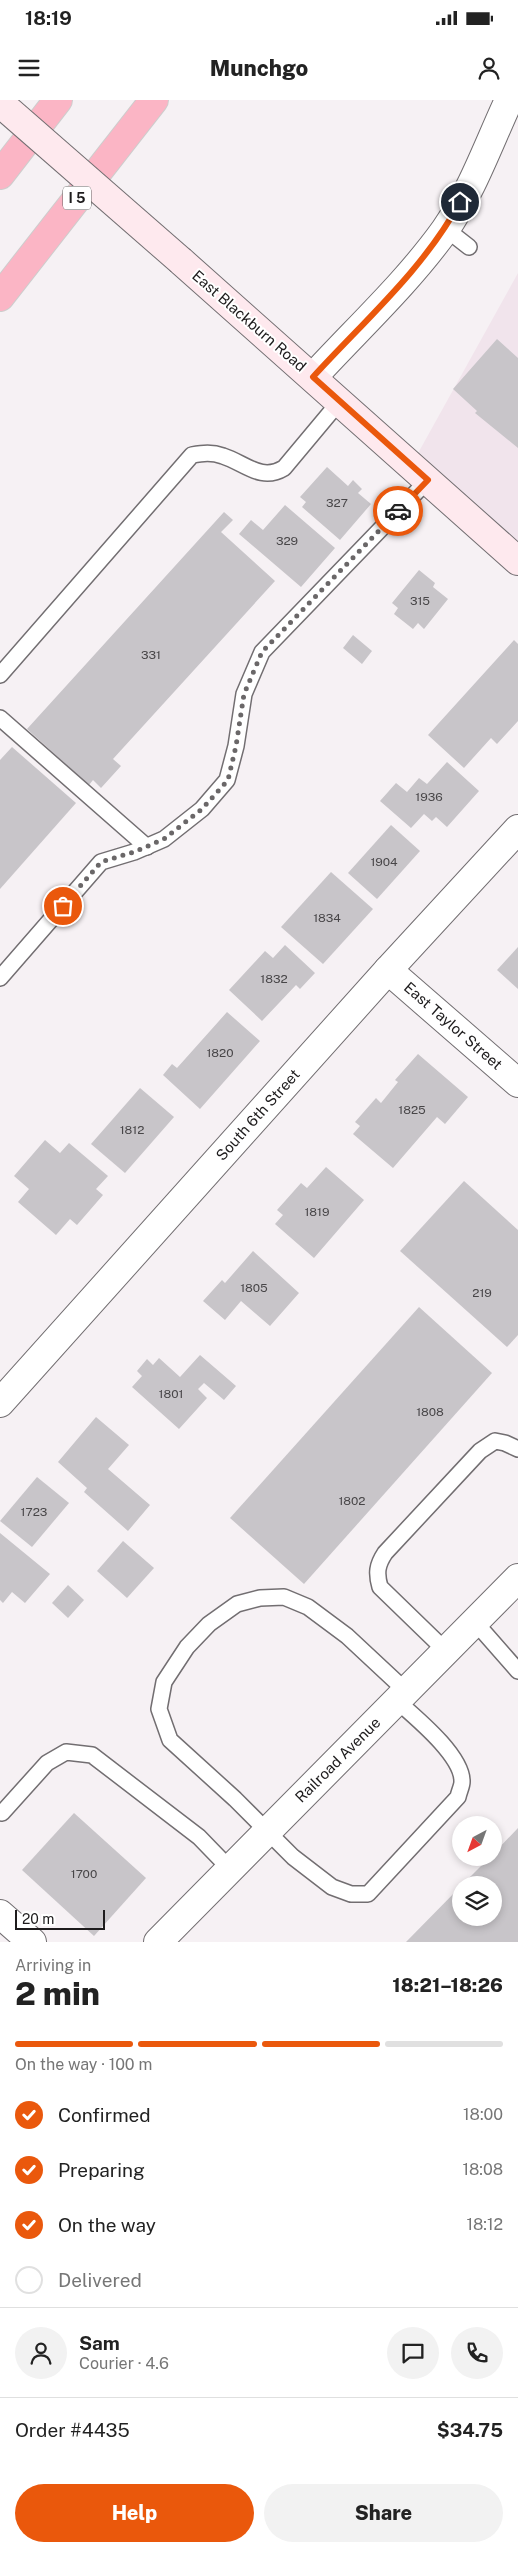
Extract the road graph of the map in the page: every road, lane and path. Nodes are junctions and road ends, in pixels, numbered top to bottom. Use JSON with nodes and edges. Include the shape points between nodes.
{"nodes":[{"id":1,"x":58,"y":100,"type":"edge"},
{"id":2,"x":154,"y":100,"type":"edge"},
{"id":3,"x":509,"y":100,"type":"edge"},
{"id":4,"x":0,"y":103,"type":"edge"},
{"id":5,"x":0,"y":175,"type":"edge"},
{"id":6,"x":446,"y":229,"type":"junction"},
{"id":7,"x":469,"y":247,"type":"dead end"},
{"id":8,"x":0,"y":296,"type":"edge"},
{"id":9,"x":313,"y":377,"type":"junction"},
{"id":10,"x":340,"y":401,"type":"junction"},
{"id":11,"x":428,"y":480,"type":"junction"},
{"id":12,"x":518,"y":561,"type":"edge"},
{"id":13,"x":0,"y":675,"type":"edge"},
{"id":14,"x":0,"y":718,"type":"edge"},
{"id":15,"x":518,"y":829,"type":"edge"},
{"id":16,"x":147,"y":847,"type":"junction"},
{"id":17,"x":388,"y":970,"type":"junction"},
{"id":18,"x":0,"y":978,"type":"edge"},
{"id":19,"x":518,"y":1083,"type":"edge"},
{"id":20,"x":0,"y":1403,"type":"edge"},
{"id":21,"x":518,"y":1449,"type":"edge"},
{"id":22,"x":518,"y":1578,"type":"edge"},
{"id":23,"x":475,"y":1622,"type":"junction"},
{"id":24,"x":446,"y":1651,"type":"junction"},
{"id":25,"x":518,"y":1671,"type":"edge"},
{"id":26,"x":402,"y":1696,"type":"junction"},
{"id":27,"x":2,"y":1813,"type":"dead end"},
{"id":28,"x":268,"y":1831,"type":"junction"},
{"id":29,"x":230,"y":1869,"type":"junction"},
{"id":30,"x":0,"y":1914,"type":"edge"},
{"id":31,"x":32,"y":1942,"type":"edge"},
{"id":32,"x":158,"y":1942,"type":"edge"}],
"edges":[{"from":1,"to":5,"type":"highway"},
{"from":2,"to":8,"type":"highway","number":"I 5"},
{"from":3,"to":6,"type":"street"},
{"from":4,"to":9,"type":"street","name":"East Blackburn Road","bridge":true},
{"from":6,"to":7,"type":"lane"},
{"from":6,"to":9,"type":"street"},
{"from":9,"to":10,"type":"street","name":"East Blackburn Road"},
{"from":10,"to":11,"type":"street","name":"East Blackburn Road"},
{"from":10,"to":13,"type":"lane","via":[[284,468],[274,474],[264,474],[222,455],[207,452],[192,455]]},
{"from":11,"to":12,"type":"street","name":"East Blackburn Road"},
{"from":11,"to":16,"type":"lane","via":[[262,652],[244,694],[228,780],[202,809],[164,839]]},
{"from":14,"to":16,"type":"lane"},
{"from":15,"to":17,"type":"street","name":"South 6th Street"},
{"from":16,"to":18,"type":"lane","via":[[101,862]]},
{"from":17,"to":19,"type":"street","name":"East Taylor Street"},
{"from":17,"to":20,"type":"street","name":"South 6th Street"},
{"from":21,"to":24,"type":"lane","via":[[495,1441],[480,1451],[379,1563],[376,1575],[380,1587]]},
{"from":22,"to":23,"type":"street","name":"Railroad Avenue"},
{"from":23,"to":24,"type":"street","name":"Railroad Avenue"},
{"from":23,"to":25,"type":"lane"},
{"from":24,"to":26,"type":"street","name":"Railroad Avenue"},
{"from":26,"to":28,"type":"street","name":"Railroad Avenue"},
{"from":26,"to":28,"type":"lane","via":[[458,1764],[462,1781],[458,1797],[368,1894],[351,1894],[332,1887],[293,1857]]},
{"from":26,"to":28,"type":"lane","via":[[369,1656],[332,1624],[308,1607],[284,1597],[236,1604],[209,1624],[164,1682],[159,1709],[170,1740]]},
{"from":27,"to":29,"type":"lane","via":[[47,1763],[66,1752],[92,1755],[199,1837]]},
{"from":28,"to":29,"type":"street","name":"Railroad Avenue"},
{"from":29,"to":32,"type":"street","name":"Railroad Avenue"},
{"from":30,"to":31,"type":"street"}]}
